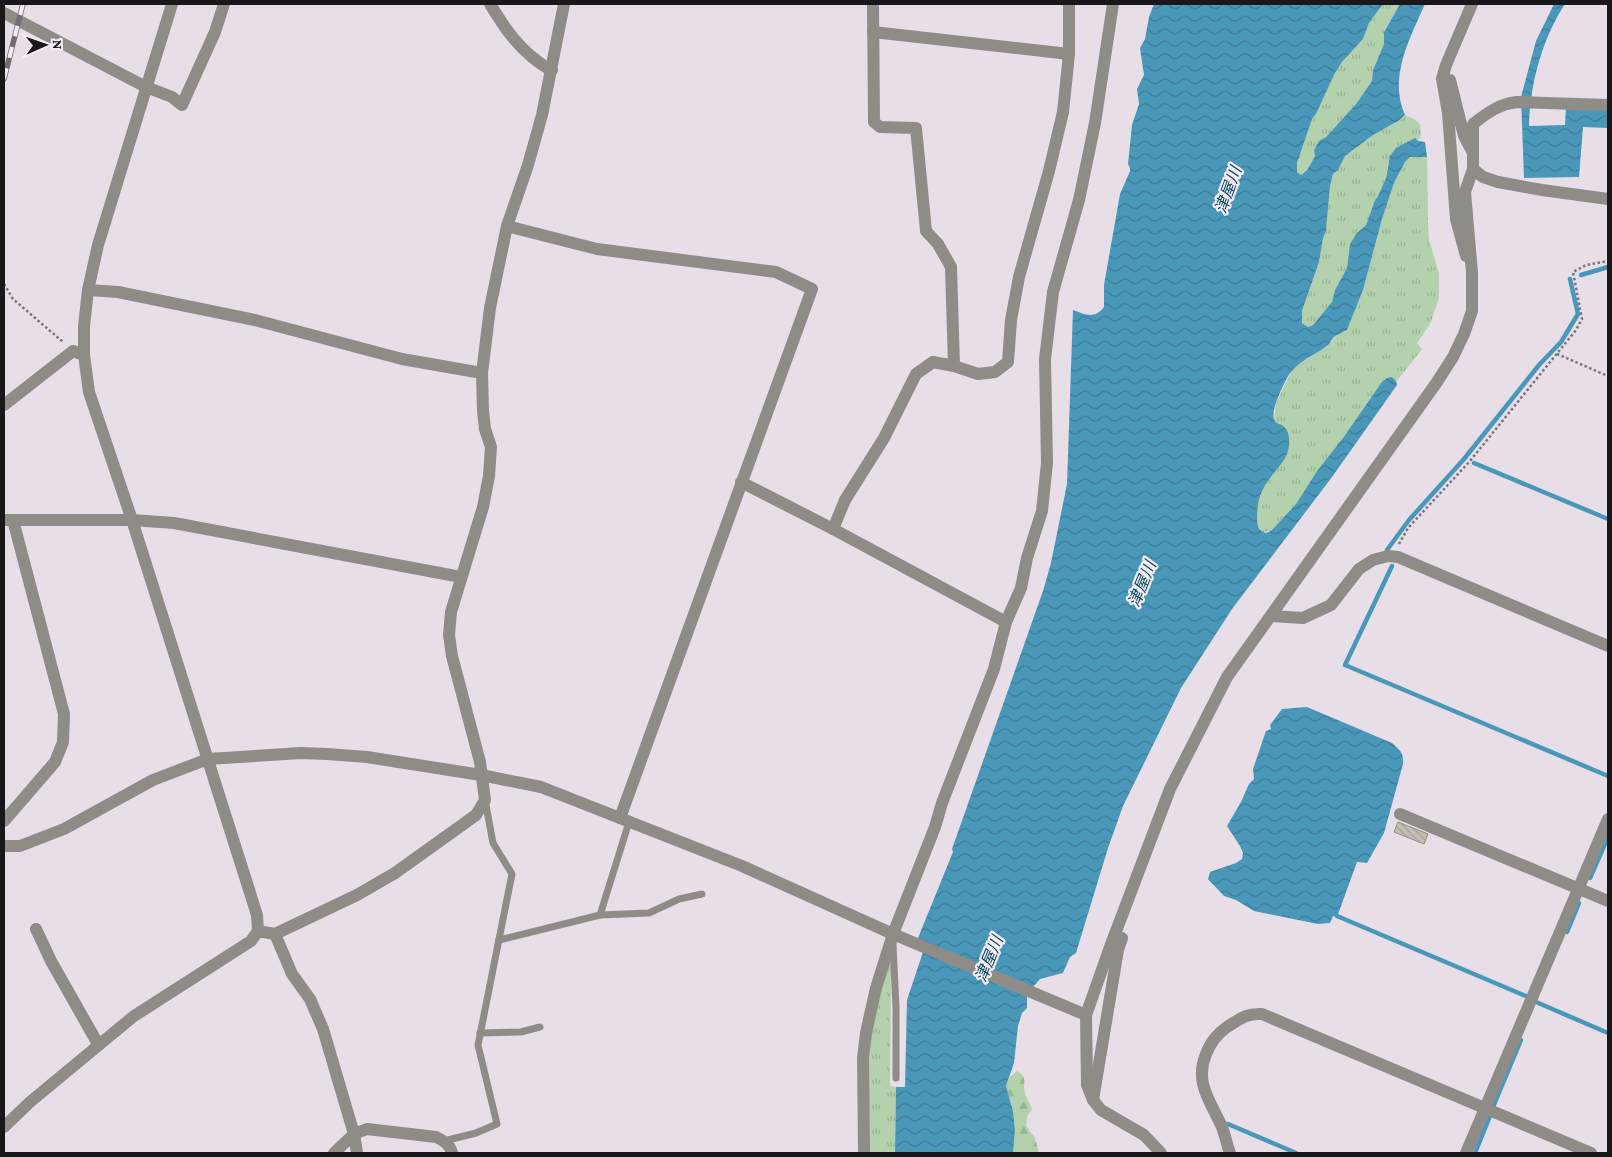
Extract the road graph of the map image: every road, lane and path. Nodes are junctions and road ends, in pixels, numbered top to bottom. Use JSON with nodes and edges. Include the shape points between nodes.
{"nodes":[{"id":1,"x":172,"y":4,"type":"edge"},
{"id":2,"x":224,"y":4,"type":"edge"},
{"id":3,"x":490,"y":4,"type":"edge"},
{"id":4,"x":564,"y":4,"type":"edge"},
{"id":5,"x":873,"y":4,"type":"edge"},
{"id":6,"x":1069,"y":4,"type":"edge"},
{"id":7,"x":1113,"y":4,"type":"edge"},
{"id":8,"x":1472,"y":4,"type":"edge"},
{"id":9,"x":4,"y":13,"type":"edge"},
{"id":10,"x":873,"y":32,"type":"junction"},
{"id":11,"x":1068,"y":54,"type":"junction"},
{"id":12,"x":1446,"y":65,"type":"junction"},
{"id":13,"x":552,"y":70,"type":"junction"},
{"id":14,"x":146,"y":87,"type":"junction"},
{"id":15,"x":1608,"y":105,"type":"edge"},
{"id":16,"x":1472,"y":151,"type":"junction"},
{"id":17,"x":1473,"y":169,"type":"junction"},
{"id":18,"x":1608,"y":199,"type":"edge"},
{"id":19,"x":508,"y":226,"type":"junction"},
{"id":20,"x":1608,"y":260,"type":"edge"},
{"id":21,"x":1472,"y":274,"type":"junction"},
{"id":22,"x":4,"y":284,"type":"edge"},
{"id":23,"x":88,"y":290,"type":"junction"},
{"id":24,"x":79,"y":353,"type":"junction"},
{"id":25,"x":1557,"y":354,"type":"junction"},
{"id":26,"x":954,"y":366,"type":"junction"},
{"id":27,"x":482,"y":373,"type":"junction"},
{"id":28,"x":1608,"y":376,"type":"edge"},
{"id":29,"x":4,"y":405,"type":"edge"},
{"id":30,"x":741,"y":482,"type":"junction"},
{"id":31,"x":8,"y":520,"type":"edge"},
{"id":32,"x":132,"y":520,"type":"junction"},
{"id":33,"x":833,"y":529,"type":"junction"},
{"id":34,"x":1392,"y":556,"type":"junction"},
{"id":35,"x":461,"y":577,"type":"junction"},
{"id":36,"x":1271,"y":616,"type":"junction"},
{"id":37,"x":1006,"y":622,"type":"junction"},
{"id":38,"x":1608,"y":646,"type":"edge"},
{"id":39,"x":208,"y":759,"type":"junction"},
{"id":40,"x":481,"y":775,"type":"junction"},
{"id":41,"x":485,"y":800,"type":"junction"},
{"id":42,"x":1400,"y":814,"type":"dead end"},
{"id":43,"x":1608,"y":819,"type":"edge"},
{"id":44,"x":624,"y":820,"type":"junction"},
{"id":45,"x":4,"y":822,"type":"edge"},
{"id":46,"x":4,"y":846,"type":"edge"},
{"id":47,"x":1145,"y":856,"type":"junction"},
{"id":48,"x":1579,"y":889,"type":"junction"},
{"id":49,"x":702,"y":894,"type":"dead end"},
{"id":50,"x":1608,"y":902,"type":"edge"},
{"id":51,"x":600,"y":915,"type":"junction"},
{"id":52,"x":36,"y":929,"type":"dead end"},
{"id":53,"x":258,"y":931,"type":"junction"},
{"id":54,"x":275,"y":934,"type":"junction"},
{"id":55,"x":893,"y":934,"type":"junction"},
{"id":56,"x":499,"y":940,"type":"junction"},
{"id":57,"x":1086,"y":1015,"type":"junction"},
{"id":58,"x":540,"y":1027,"type":"dead end"},
{"id":59,"x":480,"y":1033,"type":"junction"},
{"id":60,"x":98,"y":1044,"type":"junction"},
{"id":61,"x":896,"y":1078,"type":"dead end"},
{"id":62,"x":1093,"y":1100,"type":"junction"},
{"id":63,"x":1485,"y":1108,"type":"junction"},
{"id":64,"x":4,"y":1126,"type":"edge"},
{"id":65,"x":354,"y":1134,"type":"junction"},
{"id":66,"x":444,"y":1140,"type":"junction"},
{"id":67,"x":334,"y":1153,"type":"edge"},
{"id":68,"x":357,"y":1153,"type":"edge"},
{"id":69,"x":452,"y":1153,"type":"edge"},
{"id":70,"x":864,"y":1153,"type":"edge"},
{"id":71,"x":1161,"y":1153,"type":"edge"},
{"id":72,"x":1230,"y":1153,"type":"edge"},
{"id":73,"x":1466,"y":1153,"type":"edge"},
{"id":74,"x":1591,"y":1153,"type":"edge"}],
"edges":[{"from":1,"to":14,"type":"street"},
{"from":2,"to":14,"type":"street","via":[[182,105],[172,97]]},
{"from":3,"to":13,"type":"street","via":[[518,45]]},
{"from":4,"to":13,"type":"street"},
{"from":5,"to":10,"type":"street"},
{"from":6,"to":11,"type":"street"},
{"from":7,"to":37,"type":"street","via":[[1095,123],[1079,200],[1053,292],[1045,359],[1047,463],[1042,511],[1021,588]]},
{"from":8,"to":12,"type":"street"},
{"from":9,"to":14,"type":"street"},
{"from":10,"to":11,"type":"street"},
{"from":10,"to":26,"type":"street","via":[[874,122],[880,127],[916,128],[926,232],[952,267]]},
{"from":11,"to":26,"type":"street","via":[[1062,112],[1053,154],[1019,277],[1008,362],[995,372],[978,374]]},
{"from":12,"to":16,"type":"street","via":[[1464,136]]},
{"from":12,"to":21,"type":"street","via":[[1442,79],[1448,113],[1456,219]]},
{"from":13,"to":19,"type":"street","via":[[528,165]]},
{"from":14,"to":23,"type":"street","via":[[98,245]]},
{"from":15,"to":16,"type":"street","via":[[1506,103],[1474,124]]},
{"from":16,"to":17,"type":"street"},
{"from":17,"to":18,"type":"street","via":[[1498,182]]},
{"from":17,"to":21,"type":"street","via":[[1465,192]]},
{"from":19,"to":27,"type":"street","via":[[490,308]]},
{"from":19,"to":30,"type":"street","via":[[597,249],[776,272],[812,289]]},
{"from":20,"to":25,"type":"path","via":[[1586,265],[1574,272],[1582,319]]},
{"from":21,"to":36,"type":"street","via":[[1472,311],[1453,357]]},
{"from":22,"to":24,"type":"path","via":[[13,299]]},
{"from":23,"to":24,"type":"street"},
{"from":23,"to":27,"type":"street","via":[[118,292],[255,320],[402,358]]},
{"from":24,"to":29,"type":"street"},
{"from":24,"to":32,"type":"street"},
{"from":25,"to":28,"type":"path"},
{"from":25,"to":34,"type":"path","via":[[1470,460],[1408,528]]},
{"from":26,"to":33,"type":"street","via":[[933,362],[916,374],[884,438],[845,500]]},
{"from":27,"to":35,"type":"street","via":[[482,411],[491,447],[489,476]]},
{"from":30,"to":33,"type":"street"},
{"from":30,"to":44,"type":"street"},
{"from":31,"to":32,"type":"street"},
{"from":31,"to":45,"type":"street","via":[[64,714],[63,742],[55,762]]},
{"from":32,"to":35,"type":"street","via":[[174,523]]},
{"from":32,"to":39,"type":"street"},
{"from":33,"to":37,"type":"street"},
{"from":34,"to":36,"type":"street","via":[[1373,560],[1359,569],[1331,605],[1304,618]]},
{"from":34,"to":38,"type":"street"},
{"from":35,"to":40,"type":"street","via":[[451,612],[449,635]]},
{"from":36,"to":47,"type":"street","via":[[1228,677],[1170,790]]},
{"from":37,"to":55,"type":"street","via":[[994,668]]},
{"from":39,"to":40,"type":"street","via":[[301,753],[367,758]]},
{"from":39,"to":46,"type":"street","via":[[152,780],[64,828],[20,846]]},
{"from":39,"to":53,"type":"street","via":[[257,915]]},
{"from":40,"to":41,"type":"street"},
{"from":40,"to":44,"type":"street","via":[[541,787]]},
{"from":41,"to":54,"type":"street","via":[[476,814],[395,873]]},
{"from":41,"to":56,"type":"lane","via":[[493,843],[512,874]]},
{"from":42,"to":48,"type":"street"},
{"from":43,"to":48,"type":"street"},
{"from":44,"to":51,"type":"lane"},
{"from":44,"to":55,"type":"street","via":[[742,866]]},
{"from":47,"to":57,"type":"street"},
{"from":47,"to":62,"type":"street","via":[[1118,950]]},
{"from":48,"to":50,"type":"street"},
{"from":48,"to":63,"type":"street"},
{"from":49,"to":51,"type":"lane","via":[[679,899],[649,913]]},
{"from":51,"to":56,"type":"lane"},
{"from":52,"to":60,"type":"street"},
{"from":53,"to":54,"type":"street"},
{"from":53,"to":60,"type":"street","via":[[251,941],[134,1016]]},
{"from":54,"to":65,"type":"street","via":[[292,974],[310,999],[323,1029]]},
{"from":55,"to":57,"type":"street"},
{"from":55,"to":61,"type":"lane"},
{"from":55,"to":70,"type":"street","via":[[866,1033],[863,1058]]},
{"from":56,"to":59,"type":"lane"},
{"from":57,"to":62,"type":"street","via":[[1087,1084]]},
{"from":58,"to":59,"type":"lane","via":[[521,1032]]},
{"from":59,"to":66,"type":"lane","via":[[478,1044],[498,1124]]},
{"from":60,"to":64,"type":"street"},
{"from":62,"to":71,"type":"street","via":[[1101,1110],[1144,1135]]},
{"from":63,"to":72,"type":"street","via":[[1262,1014],[1251,1013],[1215,1035],[1201,1074]]},
{"from":63,"to":73,"type":"street"},
{"from":63,"to":74,"type":"street"},
{"from":65,"to":66,"type":"street","via":[[367,1129]]},
{"from":65,"to":67,"type":"street"},
{"from":65,"to":68,"type":"street"},
{"from":66,"to":69,"type":"street"}]}
